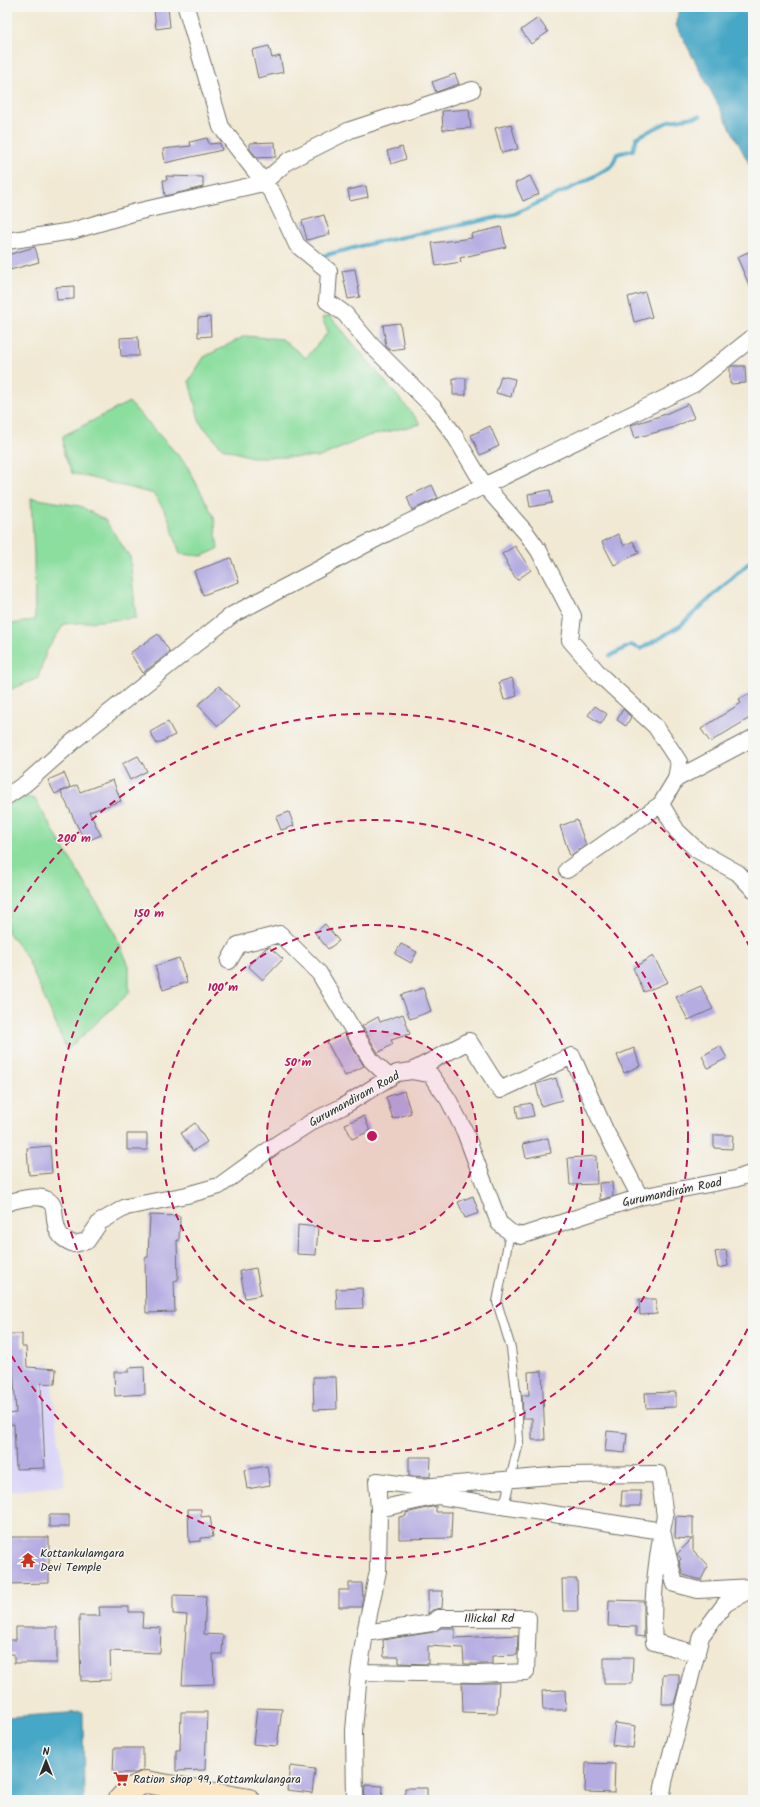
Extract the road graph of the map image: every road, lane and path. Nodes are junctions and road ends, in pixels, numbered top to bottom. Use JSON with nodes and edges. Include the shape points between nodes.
{"nodes":[{"id":1,"x":186,"y":7,"type":"edge"},
{"id":2,"x":472,"y":90,"type":"dead end"},
{"id":3,"x":263,"y":183,"type":"junction"},
{"id":4,"x":7,"y":241,"type":"edge"},
{"id":5,"x":753,"y":337,"type":"edge"},
{"id":6,"x":484,"y":485,"type":"junction"},
{"id":7,"x":753,"y":738,"type":"edge"},
{"id":8,"x":676,"y":779,"type":"junction"},
{"id":9,"x":7,"y":796,"type":"edge"},
{"id":10,"x":661,"y":804,"type":"junction"},
{"id":11,"x":567,"y":870,"type":"dead end"},
{"id":12,"x":753,"y":889,"type":"edge"},
{"id":13,"x":229,"y":961,"type":"dead end"},
{"id":14,"x":412,"y":1070,"type":"junction"},
{"id":15,"x":390,"y":1078,"type":"junction"},
{"id":16,"x":753,"y":1173,"type":"edge"},
{"id":17,"x":640,"y":1197,"type":"junction"},
{"id":18,"x":7,"y":1203,"type":"edge"},
{"id":19,"x":510,"y":1232,"type":"junction"},
{"id":20,"x":510,"y":1480,"type":"junction"},
{"id":21,"x":504,"y":1506,"type":"junction"},
{"id":22,"x":379,"y":1509,"type":"junction"},
{"id":23,"x":662,"y":1531,"type":"junction"},
{"id":24,"x":753,"y":1588,"type":"edge"},
{"id":25,"x":365,"y":1633,"type":"junction"},
{"id":26,"x":697,"y":1654,"type":"junction"},
{"id":27,"x":359,"y":1672,"type":"junction"},
{"id":28,"x":119,"y":1800,"type":"edge"},
{"id":29,"x":249,"y":1800,"type":"edge"},
{"id":30,"x":355,"y":1800,"type":"edge"},
{"id":31,"x":661,"y":1800,"type":"edge"}],
"edges":[{"from":1,"to":3,"type":"street","via":[[221,127]]},
{"from":2,"to":3,"type":"street","via":[[350,130],[288,160]]},
{"from":3,"to":4,"type":"street","via":[[136,212],[72,231]]},
{"from":3,"to":6,"type":"street","via":[[273,194],[297,245],[329,271],[327,301],[345,314],[372,346],[434,408],[453,433]]},
{"from":5,"to":6,"type":"street","via":[[694,384]]},
{"from":6,"to":8,"type":"street","via":[[539,551],[573,616],[570,640],[600,675],[656,727],[679,762]]},
{"from":6,"to":9,"type":"street","via":[[232,615]]},
{"from":7,"to":8,"type":"street"},
{"from":8,"to":10,"type":"street"},
{"from":10,"to":11,"type":"street"},
{"from":10,"to":12,"type":"street","via":[[677,831],[697,850],[738,873]]},
{"from":13,"to":15,"type":"street","via":[[238,945],[280,934],[319,973],[371,1060]]},
{"from":14,"to":15,"type":"street","name":"Gurumandiram Road","via":[[397,1073]]},
{"from":14,"to":17,"type":"street","via":[[469,1041],[500,1090],[572,1056],[605,1130]]},
{"from":14,"to":19,"type":"street","name":"Gurumandiram Road","via":[[430,1074],[448,1099],[465,1132],[499,1223]]},
{"from":15,"to":18,"type":"street","name":"Gurumandiram Road","via":[[348,1104],[313,1121],[219,1186],[126,1207],[100,1222],[87,1241],[74,1244],[61,1236],[53,1207],[46,1199],[19,1199]]},
{"from":16,"to":17,"type":"street","name":"Gurumandiram Road","via":[[735,1179]]},
{"from":17,"to":19,"type":"street","name":"Gurumandiram Road","via":[[522,1236]]},
{"from":19,"to":20,"type":"lane","via":[[497,1302],[511,1348],[517,1399],[519,1442]]},
{"from":20,"to":21,"type":"lane"},
{"from":20,"to":22,"type":"street","via":[[421,1487],[376,1481]]},
{"from":20,"to":23,"type":"street","via":[[563,1475],[659,1474],[665,1516]]},
{"from":21,"to":22,"type":"street","via":[[438,1496]]},
{"from":21,"to":23,"type":"street"},
{"from":22,"to":25,"type":"street","via":[[378,1571]]},
{"from":23,"to":24,"type":"street","via":[[676,1584],[698,1590]]},
{"from":23,"to":26,"type":"street","via":[[655,1575],[652,1618],[654,1642]]},
{"from":24,"to":26,"type":"street","via":[[725,1604],[701,1636]]},
{"from":25,"to":27,"type":"street"},
{"from":25,"to":27,"type":"street","name":"Illickal Rd","via":[[432,1623],[438,1618],[528,1618],[526,1672]]},
{"from":26,"to":31,"type":"street"},
{"from":27,"to":30,"type":"street","via":[[354,1731]]},
{"from":28,"to":29,"type":"main road","via":[[128,1790],[146,1782]]}]}
